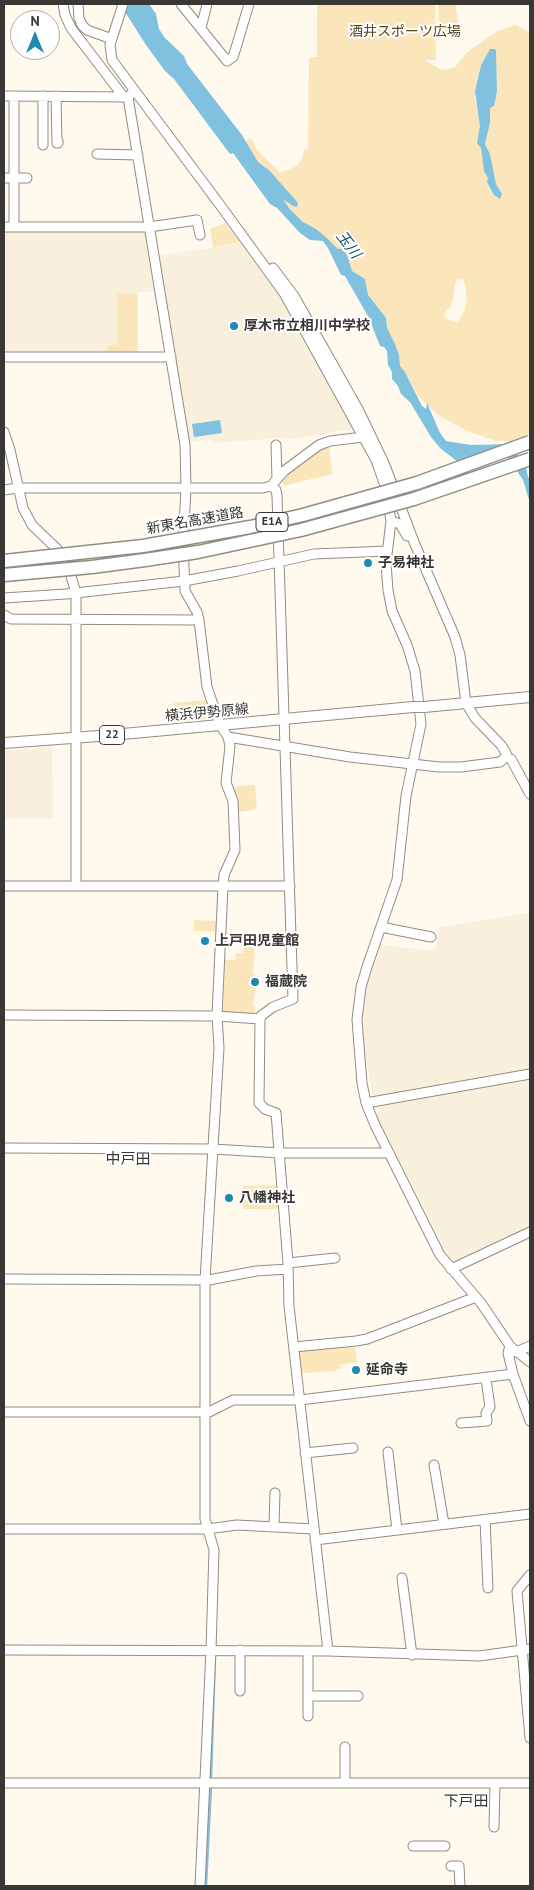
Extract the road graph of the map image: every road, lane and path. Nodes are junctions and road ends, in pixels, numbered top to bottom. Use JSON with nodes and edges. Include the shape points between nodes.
{"nodes":[{"id":1,"x":63,"y":4,"type":"edge"},
{"id":2,"x":78,"y":4,"type":"edge"},
{"id":3,"x":123,"y":4,"type":"edge"},
{"id":4,"x":181,"y":4,"type":"edge"},
{"id":5,"x":207,"y":4,"type":"edge"},
{"id":6,"x":249,"y":4,"type":"edge"},
{"id":7,"x":200,"y":28,"type":"junction"},
{"id":8,"x":113,"y":34,"type":"junction"},
{"id":9,"x":129,"y":95,"type":"junction"},
{"id":10,"x":4,"y":96,"type":"edge"},
{"id":11,"x":14,"y":96,"type":"junction"},
{"id":12,"x":43,"y":96,"type":"junction"},
{"id":13,"x":56,"y":96,"type":"junction"},
{"id":14,"x":58,"y":141,"type":"dead end"},
{"id":15,"x":43,"y":144,"type":"dead end"},
{"id":16,"x":97,"y":154,"type":"dead end"},
{"id":17,"x":138,"y":155,"type":"junction"},
{"id":18,"x":4,"y":178,"type":"edge"},
{"id":19,"x":14,"y":178,"type":"junction"},
{"id":20,"x":27,"y":178,"type":"dead end"},
{"id":21,"x":223,"y":209,"type":"junction"},
{"id":22,"x":4,"y":227,"type":"edge"},
{"id":23,"x":14,"y":227,"type":"junction"},
{"id":24,"x":149,"y":228,"type":"junction"},
{"id":25,"x":200,"y":235,"type":"dead end"},
{"id":26,"x":4,"y":357,"type":"edge"},
{"id":27,"x":171,"y":357,"type":"junction"},
{"id":28,"x":4,"y":432,"type":"edge"},
{"id":29,"x":363,"y":437,"type":"junction"},
{"id":30,"x":530,"y":442,"type":"edge"},
{"id":31,"x":276,"y":445,"type":"dead end"},
{"id":32,"x":530,"y":459,"type":"edge"},
{"id":33,"x":274,"y":483,"type":"junction"},
{"id":34,"x":18,"y":488,"type":"junction"},
{"id":35,"x":186,"y":489,"type":"junction"},
{"id":36,"x":4,"y":490,"type":"edge"},
{"id":37,"x":390,"y":521,"type":"junction"},
{"id":38,"x":387,"y":551,"type":"junction"},
{"id":39,"x":279,"y":561,"type":"junction"},
{"id":40,"x":4,"y":562,"type":"edge"},
{"id":41,"x":4,"y":575,"type":"edge"},
{"id":42,"x":184,"y":581,"type":"junction"},
{"id":43,"x":76,"y":593,"type":"junction"},
{"id":44,"x":4,"y":598,"type":"edge"},
{"id":45,"x":441,"y":606,"type":"junction"},
{"id":46,"x":4,"y":615,"type":"edge"},
{"id":47,"x":76,"y":619,"type":"junction"},
{"id":48,"x":198,"y":620,"type":"junction"},
{"id":49,"x":530,"y":697,"type":"edge"},
{"id":50,"x":466,"y":703,"type":"junction"},
{"id":51,"x":284,"y":720,"type":"junction"},
{"id":52,"x":220,"y":725,"type":"junction"},
{"id":53,"x":76,"y":737,"type":"junction"},
{"id":54,"x":228,"y":737,"type":"junction"},
{"id":55,"x":4,"y":743,"type":"edge"},
{"id":56,"x":286,"y":746,"type":"junction"},
{"id":57,"x":509,"y":758,"type":"junction"},
{"id":58,"x":412,"y":765,"type":"junction"},
{"id":59,"x":530,"y":794,"type":"edge"},
{"id":60,"x":76,"y":885,"type":"junction"},
{"id":61,"x":4,"y":886,"type":"edge"},
{"id":62,"x":223,"y":886,"type":"junction"},
{"id":63,"x":290,"y":886,"type":"junction"},
{"id":64,"x":381,"y":927,"type":"junction"},
{"id":65,"x":431,"y":937,"type":"dead end"},
{"id":66,"x":4,"y":1015,"type":"edge"},
{"id":67,"x":217,"y":1016,"type":"junction"},
{"id":68,"x":260,"y":1019,"type":"junction"},
{"id":69,"x":530,"y":1074,"type":"edge"},
{"id":70,"x":366,"y":1103,"type":"junction"},
{"id":71,"x":4,"y":1148,"type":"edge"},
{"id":72,"x":213,"y":1149,"type":"junction"},
{"id":73,"x":389,"y":1153,"type":"junction"},
{"id":74,"x":280,"y":1154,"type":"junction"},
{"id":75,"x":530,"y":1232,"type":"edge"},
{"id":76,"x":335,"y":1258,"type":"dead end"},
{"id":77,"x":288,"y":1266,"type":"junction"},
{"id":78,"x":451,"y":1269,"type":"junction"},
{"id":79,"x":4,"y":1279,"type":"edge"},
{"id":80,"x":205,"y":1280,"type":"junction"},
{"id":81,"x":476,"y":1297,"type":"junction"},
{"id":82,"x":530,"y":1346,"type":"edge"},
{"id":83,"x":294,"y":1347,"type":"junction"},
{"id":84,"x":513,"y":1349,"type":"junction"},
{"id":85,"x":530,"y":1362,"type":"edge"},
{"id":86,"x":513,"y":1374,"type":"junction"},
{"id":87,"x":486,"y":1378,"type":"junction"},
{"id":88,"x":300,"y":1400,"type":"junction"},
{"id":89,"x":4,"y":1412,"type":"edge"},
{"id":90,"x":205,"y":1412,"type":"junction"},
{"id":91,"x":530,"y":1420,"type":"edge"},
{"id":92,"x":461,"y":1423,"type":"dead end"},
{"id":93,"x":348,"y":1446,"type":"dead end"},
{"id":94,"x":305,"y":1452,"type":"junction"},
{"id":95,"x":386,"y":1458,"type":"dead end"},
{"id":96,"x":434,"y":1465,"type":"dead end"},
{"id":97,"x":276,"y":1493,"type":"dead end"},
{"id":98,"x":530,"y":1514,"type":"edge"},
{"id":99,"x":485,"y":1520,"type":"junction"},
{"id":100,"x":444,"y":1524,"type":"junction"},
{"id":101,"x":274,"y":1526,"type":"junction"},
{"id":102,"x":4,"y":1529,"type":"edge"},
{"id":103,"x":207,"y":1529,"type":"junction"},
{"id":104,"x":313,"y":1529,"type":"junction"},
{"id":105,"x":397,"y":1530,"type":"junction"},
{"id":106,"x":315,"y":1540,"type":"junction"},
{"id":107,"x":530,"y":1575,"type":"edge"},
{"id":108,"x":402,"y":1578,"type":"dead end"},
{"id":109,"x":488,"y":1588,"type":"dead end"},
{"id":110,"x":4,"y":1650,"type":"edge"},
{"id":111,"x":211,"y":1650,"type":"junction"},
{"id":112,"x":240,"y":1650,"type":"junction"},
{"id":113,"x":527,"y":1650,"type":"edge"},
{"id":114,"x":308,"y":1651,"type":"junction"},
{"id":115,"x":328,"y":1651,"type":"junction"},
{"id":116,"x":412,"y":1654,"type":"junction"},
{"id":117,"x":240,"y":1691,"type":"dead end"},
{"id":118,"x":353,"y":1694,"type":"dead end"},
{"id":119,"x":308,"y":1696,"type":"junction"},
{"id":120,"x":308,"y":1716,"type":"dead end"},
{"id":121,"x":530,"y":1738,"type":"edge"},
{"id":122,"x":343,"y":1752,"type":"dead end"},
{"id":123,"x":206,"y":1782,"type":"junction"},
{"id":124,"x":4,"y":1783,"type":"edge"},
{"id":125,"x":345,"y":1783,"type":"junction"},
{"id":126,"x":495,"y":1783,"type":"junction"},
{"id":127,"x":530,"y":1783,"type":"edge"},
{"id":128,"x":492,"y":1823,"type":"dead end"},
{"id":129,"x":413,"y":1846,"type":"dead end"},
{"id":130,"x":445,"y":1846,"type":"dead end"},
{"id":131,"x":459,"y":1866,"type":"dead end"},
{"id":132,"x":200,"y":1886,"type":"edge"},
{"id":133,"x":460,"y":1886,"type":"edge"}],
"edges":[{"from":1,"to":9,"type":"street","via":[[71,28]]},
{"from":2,"to":8,"type":"street","via":[[82,25],[88,30]]},
{"from":3,"to":8,"type":"street"},
{"from":4,"to":7,"type":"street"},
{"from":5,"to":7,"type":"street"},
{"from":6,"to":7,"type":"street","via":[[233,57],[226,60]]},
{"from":8,"to":9,"type":"street","via":[[112,60]]},
{"from":9,"to":13,"type":"street"},
{"from":9,"to":17,"type":"street"},
{"from":9,"to":21,"type":"street"},
{"from":10,"to":11,"type":"street"},
{"from":11,"to":12,"type":"street"},
{"from":11,"to":19,"type":"street"},
{"from":12,"to":13,"type":"street"},
{"from":12,"to":15,"type":"street"},
{"from":13,"to":14,"type":"street"},
{"from":16,"to":17,"type":"street"},
{"from":17,"to":24,"type":"street"},
{"from":18,"to":19,"type":"street"},
{"from":19,"to":20,"type":"street"},
{"from":19,"to":23,"type":"street"},
{"from":21,"to":29,"type":"street","via":[[284,293]]},
{"from":21,"to":45,"type":"street","via":[[246,233],[294,296],[359,411],[384,463]]},
{"from":22,"to":23,"type":"street"},
{"from":23,"to":24,"type":"street"},
{"from":24,"to":25,"type":"street","via":[[197,220]]},
{"from":24,"to":27,"type":"street"},
{"from":26,"to":27,"type":"street"},
{"from":27,"to":35,"type":"street","via":[[185,445]]},
{"from":28,"to":34,"type":"street"},
{"from":29,"to":33,"type":"street","via":[[319,445],[284,471]]},
{"from":29,"to":37,"type":"street","via":[[385,486]]},
{"from":30,"to":40,"type":"highway","name":"新東名高速道路","number":"E1A","bridge":true,"via":[[417,483],[303,515],[143,546]]},
{"from":31,"to":33,"type":"street"},
{"from":32,"to":41,"type":"highway","number":"E1A","bridge":true,"via":[[405,502],[265,538],[145,560]]},
{"from":33,"to":35,"type":"street","via":[[263,488]]},
{"from":33,"to":39,"type":"street"},
{"from":34,"to":35,"type":"street"},
{"from":34,"to":36,"type":"street"},
{"from":34,"to":43,"type":"street","via":[[32,525],[67,563]]},
{"from":35,"to":42,"type":"street"},
{"from":37,"to":38,"type":"street"},
{"from":37,"to":45,"type":"street","via":[[404,528]]},
{"from":38,"to":39,"type":"street","via":[[314,554]]},
{"from":38,"to":58,"type":"street","via":[[386,573],[392,611],[413,662],[418,688],[421,724]]},
{"from":39,"to":42,"type":"street"},
{"from":39,"to":51,"type":"street"},
{"from":42,"to":43,"type":"street"},
{"from":42,"to":48,"type":"street"},
{"from":43,"to":44,"type":"street"},
{"from":43,"to":47,"type":"street"},
{"from":45,"to":50,"type":"street","via":[[460,655]]},
{"from":46,"to":47,"type":"street","via":[[11,619]]},
{"from":47,"to":48,"type":"street"},
{"from":47,"to":53,"type":"street"},
{"from":48,"to":52,"type":"street","via":[[207,687]]},
{"from":49,"to":50,"type":"main road","number":"22"},
{"from":50,"to":51,"type":"main road","name":"横浜伊勢原線","number":"22","bridge":true},
{"from":50,"to":57,"type":"street","via":[[475,718],[506,750]]},
{"from":51,"to":52,"type":"main road","name":"横浜伊勢原線","number":"22"},
{"from":51,"to":56,"type":"street"},
{"from":52,"to":53,"type":"main road","name":"横浜伊勢原線","number":"22"},
{"from":52,"to":54,"type":"street"},
{"from":53,"to":55,"type":"main road","name":"横浜伊勢原線","number":"22"},
{"from":53,"to":60,"type":"street"},
{"from":54,"to":56,"type":"street"},
{"from":54,"to":62,"type":"street","via":[[230,752],[226,782],[232,801],[235,850]]},
{"from":56,"to":58,"type":"street"},
{"from":56,"to":63,"type":"street"},
{"from":57,"to":58,"type":"street","via":[[477,766]]},
{"from":57,"to":59,"type":"street"},
{"from":58,"to":64,"type":"street","via":[[397,880]]},
{"from":60,"to":61,"type":"street"},
{"from":60,"to":62,"type":"street"},
{"from":62,"to":63,"type":"street"},
{"from":62,"to":67,"type":"street"},
{"from":63,"to":68,"type":"street","via":[[293,999],[273,1007]]},
{"from":64,"to":65,"type":"street"},
{"from":64,"to":70,"type":"street","via":[[361,987],[358,1012]]},
{"from":66,"to":67,"type":"street"},
{"from":67,"to":68,"type":"street"},
{"from":67,"to":72,"type":"street","via":[[220,1048]]},
{"from":68,"to":74,"type":"street","via":[[259,1103],[276,1113]]},
{"from":69,"to":70,"type":"street"},
{"from":70,"to":73,"type":"street"},
{"from":71,"to":72,"type":"street"},
{"from":72,"to":74,"type":"street"},
{"from":72,"to":80,"type":"street"},
{"from":73,"to":74,"type":"street"},
{"from":73,"to":78,"type":"street","via":[[440,1255]]},
{"from":74,"to":77,"type":"street"},
{"from":75,"to":78,"type":"street"},
{"from":76,"to":77,"type":"street"},
{"from":77,"to":80,"type":"street"},
{"from":77,"to":83,"type":"street"},
{"from":78,"to":81,"type":"street"},
{"from":79,"to":80,"type":"street"},
{"from":80,"to":90,"type":"street"},
{"from":81,"to":83,"type":"street","via":[[367,1338]]},
{"from":81,"to":84,"type":"street"},
{"from":82,"to":84,"type":"street"},
{"from":83,"to":88,"type":"street"},
{"from":84,"to":85,"type":"street"},
{"from":84,"to":86,"type":"street","via":[[508,1353]]},
{"from":86,"to":87,"type":"street"},
{"from":86,"to":91,"type":"street"},
{"from":87,"to":88,"type":"street"},
{"from":87,"to":92,"type":"street","via":[[490,1407],[486,1413],[487,1423]]},
{"from":88,"to":90,"type":"street","via":[[232,1400]]},
{"from":88,"to":94,"type":"street"},
{"from":89,"to":90,"type":"street"},
{"from":90,"to":103,"type":"street"},
{"from":93,"to":94,"type":"street"},
{"from":94,"to":104,"type":"street"},
{"from":95,"to":105,"type":"street"},
{"from":96,"to":100,"type":"street"},
{"from":97,"to":101,"type":"street"},
{"from":98,"to":99,"type":"street"},
{"from":99,"to":100,"type":"street"},
{"from":99,"to":109,"type":"street"},
{"from":100,"to":105,"type":"street"},
{"from":101,"to":103,"type":"street","via":[[237,1525]]},
{"from":101,"to":104,"type":"street"},
{"from":102,"to":103,"type":"street"},
{"from":103,"to":111,"type":"street","via":[[214,1550]]},
{"from":104,"to":106,"type":"street"},
{"from":105,"to":106,"type":"street"},
{"from":106,"to":115,"type":"street"},
{"from":107,"to":113,"type":"street","via":[[517,1591]]},
{"from":108,"to":116,"type":"street"},
{"from":110,"to":111,"type":"street"},
{"from":111,"to":112,"type":"street"},
{"from":111,"to":123,"type":"street"},
{"from":112,"to":114,"type":"street"},
{"from":112,"to":117,"type":"street","via":[[237,1676]]},
{"from":113,"to":116,"type":"street","via":[[479,1656]]},
{"from":113,"to":121,"type":"street"},
{"from":114,"to":115,"type":"street"},
{"from":114,"to":119,"type":"street"},
{"from":115,"to":116,"type":"street"},
{"from":118,"to":119,"type":"street"},
{"from":119,"to":120,"type":"street"},
{"from":122,"to":125,"type":"street"},
{"from":123,"to":124,"type":"street"},
{"from":123,"to":125,"type":"street"},
{"from":123,"to":132,"type":"street"},
{"from":125,"to":126,"type":"street"},
{"from":126,"to":127,"type":"street"},
{"from":126,"to":128,"type":"street"},
{"from":129,"to":130,"type":"street"},
{"from":131,"to":133,"type":"street"}]}
